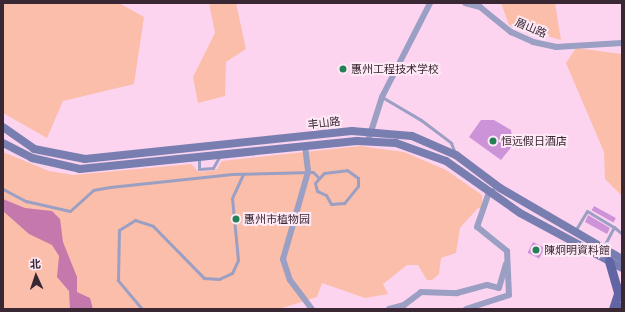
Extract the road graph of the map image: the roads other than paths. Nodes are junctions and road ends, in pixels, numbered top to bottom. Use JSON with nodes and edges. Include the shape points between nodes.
{"nodes":[{"id":1,"x":430,"y":3,"type":"edge"},
{"id":2,"x":465,"y":3,"type":"edge"},
{"id":3,"x":622,"y":43,"type":"edge"},
{"id":4,"x":382,"y":97,"type":"junction"},
{"id":5,"x":3,"y":127,"type":"edge"},
{"id":6,"x":370,"y":130,"type":"junction"},
{"id":7,"x":368,"y":141,"type":"junction"},
{"id":8,"x":3,"y":143,"type":"edge"},
{"id":9,"x":305,"y":146,"type":"junction"},
{"id":10,"x":208,"y":147,"type":"junction"},
{"id":11,"x":456,"y":154,"type":"junction"},
{"id":12,"x":220,"y":155,"type":"junction"},
{"id":13,"x":199,"y":157,"type":"junction"},
{"id":14,"x":308,"y":172,"type":"junction"},
{"id":15,"x":243,"y":174,"type":"junction"},
{"id":16,"x":318,"y":177,"type":"junction"},
{"id":17,"x":500,"y":188,"type":"junction"},
{"id":18,"x":3,"y":189,"type":"edge"},
{"id":19,"x":489,"y":193,"type":"junction"},
{"id":20,"x":614,"y":227,"type":"junction"},
{"id":21,"x":574,"y":232,"type":"junction"},
{"id":22,"x":622,"y":234,"type":"edge"},
{"id":23,"x":605,"y":249,"type":"junction"},
{"id":24,"x":622,"y":251,"type":"edge"},
{"id":25,"x":622,"y":259,"type":"edge"},
{"id":26,"x":507,"y":261,"type":"junction"},
{"id":27,"x":608,"y":261,"type":"junction"},
{"id":28,"x":622,"y":268,"type":"edge"},
{"id":29,"x":622,"y":282,"type":"edge"},
{"id":30,"x":618,"y":292,"type":"junction"},
{"id":31,"x":622,"y":306,"type":"edge"},
{"id":32,"x":142,"y":309,"type":"edge"},
{"id":33,"x":312,"y":309,"type":"edge"},
{"id":34,"x":389,"y":309,"type":"edge"},
{"id":35,"x":466,"y":309,"type":"edge"},
{"id":36,"x":613,"y":309,"type":"edge"},
{"id":37,"x":621,"y":309,"type":"edge"}],
"edges":[{"from":1,"to":4,"type":"street"},
{"from":2,"to":3,"type":"street","name":"眉山路","via":[[480,7],[511,32],[533,42],[556,47]]},
{"from":4,"to":6,"type":"street"},
{"from":4,"to":11,"type":"lane","via":[[451,143]]},
{"from":5,"to":10,"type":"main road","name":"丰山路","via":[[34,148],[69,158],[99,159]]},
{"from":6,"to":7,"type":"street"},
{"from":6,"to":10,"type":"main road","name":"丰山路"},
{"from":6,"to":11,"type":"main road","name":"丰山路","via":[[412,136]]},
{"from":7,"to":9,"type":"main road","name":"丰山路"},
{"from":7,"to":19,"type":"main road","name":"丰山路","via":[[396,143],[446,161]]},
{"from":8,"to":13,"type":"main road","name":"丰山路","via":[[32,158],[69,168]]},
{"from":9,"to":12,"type":"main road","name":"丰山路"},
{"from":9,"to":14,"type":"street"},
{"from":10,"to":13,"type":"main road"},
{"from":11,"to":17,"type":"main road","name":"丰山路"},
{"from":12,"to":13,"type":"main road","name":"丰山路"},
{"from":12,"to":13,"type":"lane","via":[[213,168],[199,169]]},
{"from":14,"to":15,"type":"lane"},
{"from":14,"to":16,"type":"lane"},
{"from":14,"to":33,"type":"street","via":[[283,260],[290,280]]},
{"from":15,"to":18,"type":"lane","via":[[98,189],[70,211],[26,201]]},
{"from":15,"to":32,"type":"lane","via":[[232,198],[238,260],[232,273],[219,279],[204,278],[153,226],[135,220],[119,230],[118,280]]},
{"from":16,"to":16,"type":"lane","via":[[317,191],[326,195],[331,204],[344,203],[358,186],[358,178],[347,170],[324,173]]},
{"from":17,"to":19,"type":"street"},
{"from":17,"to":21,"type":"main road","name":"丰山路"},
{"from":19,"to":26,"type":"street","via":[[477,227],[506,251]]},
{"from":19,"to":27,"type":"main road","name":"丰山路"},
{"from":20,"to":21,"type":"lane","via":[[587,211]]},
{"from":20,"to":22,"type":"lane"},
{"from":20,"to":23,"type":"lane"},
{"from":21,"to":23,"type":"main road","name":"丰山路"},
{"from":23,"to":24,"type":"main road"},
{"from":23,"to":25,"type":"main road","name":"丰山路"},
{"from":26,"to":34,"type":"street","via":[[499,288],[488,285],[457,293],[421,292],[404,305]]},
{"from":26,"to":35,"type":"street","via":[[509,295]]},
{"from":27,"to":28,"type":"main road","name":"丰山路"},
{"from":27,"to":30,"type":"main road"},
{"from":29,"to":30,"type":"main road"},
{"from":30,"to":36,"type":"main road"},
{"from":31,"to":37,"type":"main road"}]}
